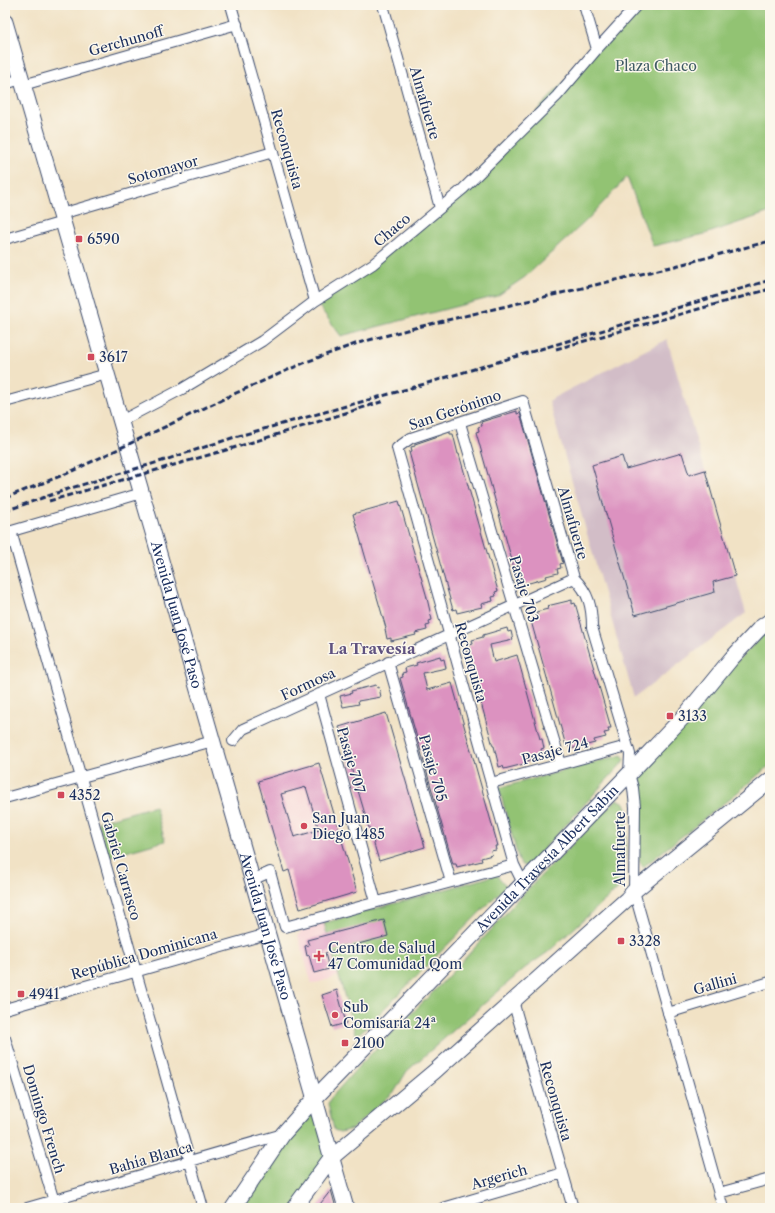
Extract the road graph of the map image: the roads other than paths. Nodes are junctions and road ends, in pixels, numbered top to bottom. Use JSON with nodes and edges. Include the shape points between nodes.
{"nodes":[{"id":1,"x":231,"y":5,"type":"edge"},
{"id":2,"x":384,"y":5,"type":"edge"},
{"id":3,"x":584,"y":5,"type":"edge"},
{"id":4,"x":637,"y":5,"type":"edge"},
{"id":5,"x":5,"y":22,"type":"edge"},
{"id":6,"x":237,"y":24,"type":"junction"},
{"id":7,"x":597,"y":49,"type":"junction"},
{"id":8,"x":22,"y":82,"type":"junction"},
{"id":9,"x":5,"y":84,"type":"edge"},
{"id":10,"x":273,"y":152,"type":"junction"},
{"id":11,"x":440,"y":208,"type":"junction"},
{"id":12,"x":62,"y":218,"type":"junction"},
{"id":13,"x":5,"y":239,"type":"edge"},
{"id":14,"x":315,"y":301,"type":"junction"},
{"id":15,"x":107,"y":374,"type":"junction"},
{"id":16,"x":523,"y":401,"type":"joint"},
{"id":17,"x":5,"y":402,"type":"edge"},
{"id":18,"x":121,"y":421,"type":"junction"},
{"id":19,"x":460,"y":423,"type":"junction"},
{"id":20,"x":397,"y":448,"type":"joint"},
{"id":21,"x":142,"y":493,"type":"junction"},
{"id":22,"x":8,"y":532,"type":"edge"},
{"id":23,"x":574,"y":578,"type":"junction"},
{"id":24,"x":514,"y":604,"type":"junction"},
{"id":25,"x":770,"y":620,"type":"edge"},
{"id":26,"x":449,"y":634,"type":"junction"},
{"id":27,"x":388,"y":662,"type":"junction"},
{"id":28,"x":319,"y":694,"type":"junction"},
{"id":29,"x":212,"y":741,"type":"junction"},
{"id":30,"x":233,"y":741,"type":"dead end"},
{"id":31,"x":627,"y":746,"type":"junction"},
{"id":32,"x":561,"y":764,"type":"junction"},
{"id":33,"x":629,"y":774,"type":"junction"},
{"id":34,"x":81,"y":778,"type":"junction"},
{"id":35,"x":770,"y":780,"type":"edge"},
{"id":36,"x":490,"y":783,"type":"junction"},
{"id":37,"x":5,"y":798,"type":"edge"},
{"id":38,"x":514,"y":865,"type":"junction"},
{"id":39,"x":252,"y":880,"type":"junction"},
{"id":40,"x":451,"y":882,"type":"junction"},
{"id":41,"x":523,"y":883,"type":"junction"},
{"id":42,"x":634,"y":891,"type":"junction"},
{"id":43,"x":376,"y":902,"type":"junction"},
{"id":44,"x":268,"y":934,"type":"junction"},
{"id":45,"x":136,"y":970,"type":"junction"},
{"id":46,"x":770,"y":982,"type":"edge"},
{"id":47,"x":513,"y":1001,"type":"junction"},
{"id":48,"x":5,"y":1009,"type":"edge"},
{"id":49,"x":668,"y":1012,"type":"junction"},
{"id":50,"x":5,"y":1038,"type":"edge"},
{"id":51,"x":314,"y":1099,"type":"junction"},
{"id":52,"x":283,"y":1134,"type":"junction"},
{"id":53,"x":331,"y":1158,"type":"junction"},
{"id":54,"x":190,"y":1161,"type":"junction"},
{"id":55,"x":562,"y":1173,"type":"junction"},
{"id":56,"x":770,"y":1179,"type":"edge"},
{"id":57,"x":719,"y":1193,"type":"junction"},
{"id":58,"x":55,"y":1204,"type":"edge"},
{"id":59,"x":27,"y":1208,"type":"edge"},
{"id":60,"x":203,"y":1208,"type":"edge"},
{"id":61,"x":233,"y":1208,"type":"edge"},
{"id":62,"x":294,"y":1208,"type":"edge"},
{"id":63,"x":346,"y":1208,"type":"edge"},
{"id":64,"x":443,"y":1208,"type":"edge"},
{"id":65,"x":573,"y":1208,"type":"edge"},
{"id":66,"x":723,"y":1208,"type":"edge"}],
"edges":[{"from":1,"to":6,"type":"street","name":"Reconquista"},
{"from":2,"to":11,"type":"street","name":"Almafuerte"},
{"from":3,"to":7,"type":"street"},
{"from":4,"to":7,"type":"street","name":"Chaco"},
{"from":5,"to":8,"type":"main road","name":"Avenida Juan José Paso"},
{"from":6,"to":8,"type":"street","name":"Gerchunoff"},
{"from":6,"to":10,"type":"street","name":"Reconquista"},
{"from":7,"to":11,"type":"street","name":"Chaco","via":[[557,96],[463,189]]},
{"from":8,"to":9,"type":"street","name":"Gerchunoff"},
{"from":8,"to":12,"type":"main road","name":"Avenida Juan José Paso"},
{"from":10,"to":12,"type":"street","name":"Sotomayor"},
{"from":10,"to":14,"type":"street","name":"Reconquista"},
{"from":11,"to":14,"type":"street","name":"Chaco","via":[[373,264]]},
{"from":12,"to":13,"type":"street","name":"Sotomayor"},
{"from":12,"to":15,"type":"main road","name":"Avenida Juan José Paso"},
{"from":14,"to":18,"type":"street","name":"Chaco","via":[[262,341],[182,389]]},
{"from":15,"to":17,"type":"street"},
{"from":15,"to":18,"type":"main road","name":"Avenida Juan José Paso"},
{"from":16,"to":19,"type":"street","name":"San Gerónimo"},
{"from":16,"to":23,"type":"street","name":"Almafuerte"},
{"from":18,"to":21,"type":"main road","name":"Avenida Juan José Paso"},
{"from":19,"to":20,"type":"street","name":"San Gerónimo","via":[[411,438]]},
{"from":19,"to":24,"type":"street","name":"Pasaje 703"},
{"from":20,"to":26,"type":"street","name":"Reconquista"},
{"from":21,"to":22,"type":"street"},
{"from":21,"to":29,"type":"main road","name":"Avenida Juan José Paso"},
{"from":22,"to":34,"type":"street","name":"Gabriel Carrasco"},
{"from":23,"to":24,"type":"street","name":"Formosa"},
{"from":23,"to":31,"type":"street","name":"Almafuerte","via":[[582,586],[589,600],[592,628]]},
{"from":24,"to":26,"type":"street","name":"Formosa"},
{"from":24,"to":32,"type":"street","name":"Pasaje 703"},
{"from":25,"to":33,"type":"main road","name":"Avenida Travesía Albert Sabin","via":[[731,659],[687,713]]},
{"from":26,"to":27,"type":"street","name":"Formosa"},
{"from":26,"to":36,"type":"street","name":"Reconquista"},
{"from":27,"to":28,"type":"street","name":"Formosa"},
{"from":27,"to":40,"type":"street","name":"Pasaje 705"},
{"from":28,"to":30,"type":"street","name":"Formosa","via":[[243,729]]},
{"from":28,"to":43,"type":"street","name":"Pasaje 707"},
{"from":29,"to":34,"type":"street"},
{"from":29,"to":39,"type":"main road","name":"Avenida Juan José Paso"},
{"from":31,"to":32,"type":"street","name":"Pasaje 724"},
{"from":31,"to":33,"type":"street","name":"Almafuerte"},
{"from":32,"to":36,"type":"street","name":"Pasaje 724"},
{"from":33,"to":41,"type":"main road","name":"Avenida Travesía Albert Sabin"},
{"from":33,"to":42,"type":"street","name":"Almafuerte","via":[[635,807]]},
{"from":34,"to":37,"type":"street"},
{"from":34,"to":45,"type":"street","name":"Gabriel Carrasco"},
{"from":35,"to":42,"type":"main road"},
{"from":36,"to":38,"type":"street","name":"Reconquista"},
{"from":38,"to":40,"type":"street"},
{"from":38,"to":41,"type":"street","name":"Reconquista"},
{"from":39,"to":43,"type":"street","via":[[270,872],[285,927]]},
{"from":39,"to":44,"type":"main road","name":"Avenida Juan José Paso"},
{"from":40,"to":43,"type":"street"},
{"from":41,"to":51,"type":"main road","name":"Avenida Travesía Albert Sabin"},
{"from":42,"to":47,"type":"main road"},
{"from":42,"to":49,"type":"street","name":"Almafuerte"},
{"from":44,"to":45,"type":"street","name":"República Dominicana"},
{"from":44,"to":51,"type":"main road","name":"Avenida Juan José Paso"},
{"from":45,"to":48,"type":"street","name":"República Dominicana"},
{"from":45,"to":54,"type":"street","name":"Gabriel Carrasco"},
{"from":46,"to":49,"type":"street","name":"Gallini"},
{"from":47,"to":53,"type":"main road"},
{"from":47,"to":55,"type":"street","name":"Reconquista"},
{"from":49,"to":57,"type":"street","name":"Almafuerte"},
{"from":50,"to":58,"type":"street","name":"Domingo French"},
{"from":51,"to":52,"type":"main road","name":"Avenida Travesía Albert Sabin"},
{"from":51,"to":53,"type":"main road","name":"Avenida Juan José Paso"},
{"from":52,"to":54,"type":"street","name":"Bahía Blanca"},
{"from":52,"to":61,"type":"main road","name":"Avenida Travesía Albert Sabin"},
{"from":53,"to":62,"type":"main road"},
{"from":53,"to":63,"type":"main road","name":"Avenida Juan José Paso"},
{"from":54,"to":58,"type":"street","name":"Bahía Blanca"},
{"from":54,"to":60,"type":"street","name":"Gabriel Carrasco"},
{"from":55,"to":64,"type":"street","name":"Argerich"},
{"from":55,"to":65,"type":"street","name":"Reconquista"},
{"from":56,"to":57,"type":"street"},
{"from":57,"to":66,"type":"street","name":"Almafuerte"},
{"from":58,"to":59,"type":"street","name":"Bahía Blanca"}]}
